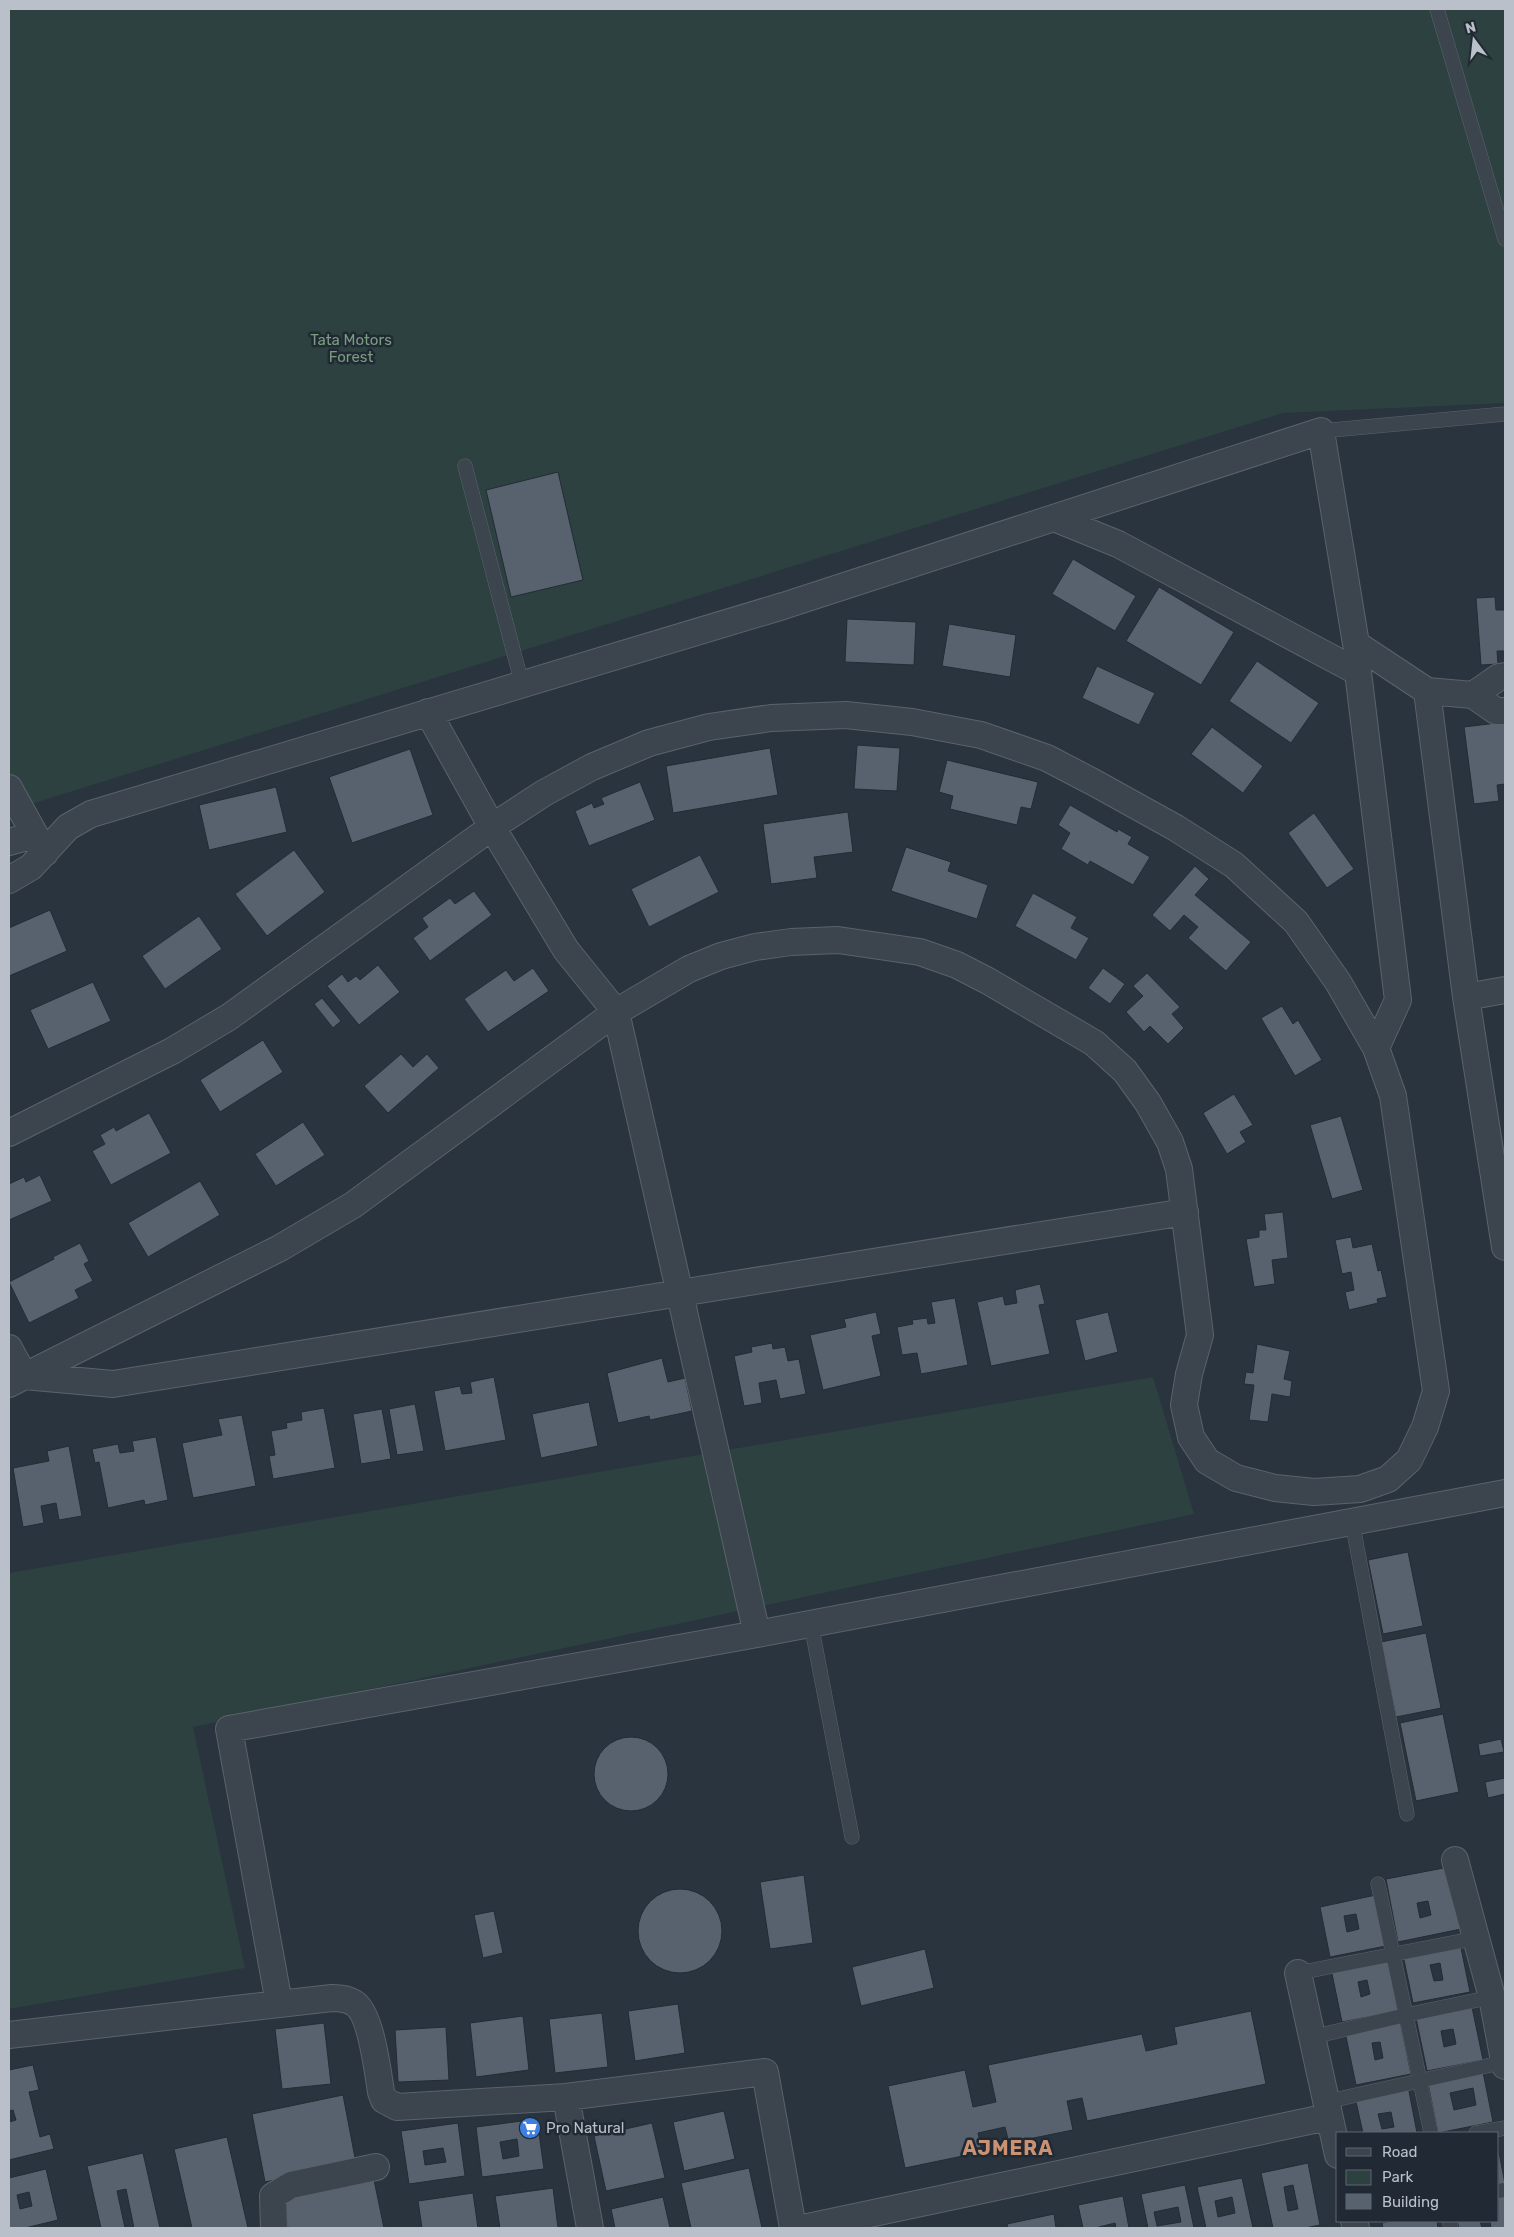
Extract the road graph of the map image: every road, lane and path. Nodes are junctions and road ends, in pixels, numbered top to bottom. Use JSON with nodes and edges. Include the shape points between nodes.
{"nodes":[{"id":1,"x":1438,"y":9,"type":"edge"},
{"id":2,"x":1505,"y":239,"type":"edge"},
{"id":3,"x":1505,"y":414,"type":"edge"},
{"id":4,"x":1322,"y":431,"type":"junction"},
{"id":5,"x":465,"y":466,"type":"dead end"},
{"id":6,"x":1054,"y":518,"type":"junction"},
{"id":7,"x":1505,"y":676,"type":"edge"},
{"id":8,"x":522,"y":684,"type":"junction"},
{"id":9,"x":1427,"y":691,"type":"junction"},
{"id":10,"x":1473,"y":695,"type":"junction"},
{"id":11,"x":1505,"y":711,"type":"edge"},
{"id":12,"x":428,"y":712,"type":"junction"},
{"id":13,"x":9,"y":788,"type":"edge"},
{"id":14,"x":492,"y":827,"type":"junction"},
{"id":15,"x":9,"y":842,"type":"edge"},
{"id":16,"x":39,"y":844,"type":"junction"},
{"id":17,"x":9,"y":880,"type":"edge"},
{"id":18,"x":1505,"y":990,"type":"edge"},
{"id":19,"x":1466,"y":997,"type":"junction"},
{"id":20,"x":616,"y":1012,"type":"junction"},
{"id":21,"x":1376,"y":1048,"type":"junction"},
{"id":22,"x":9,"y":1133,"type":"edge"},
{"id":23,"x":1184,"y":1212,"type":"junction"},
{"id":24,"x":1505,"y":1247,"type":"edge"},
{"id":25,"x":681,"y":1293,"type":"junction"},
{"id":26,"x":9,"y":1348,"type":"edge"},
{"id":27,"x":16,"y":1380,"type":"edge"},
{"id":28,"x":1505,"y":1492,"type":"edge"},
{"id":29,"x":1352,"y":1522,"type":"junction"},
{"id":30,"x":811,"y":1624,"type":"junction"},
{"id":31,"x":757,"y":1634,"type":"junction"},
{"id":32,"x":1407,"y":1814,"type":"dead end"},
{"id":33,"x":852,"y":1837,"type":"dead end"},
{"id":34,"x":1455,"y":1860,"type":"dead end"},
{"id":35,"x":1378,"y":1884,"type":"dead end"},
{"id":36,"x":1477,"y":1938,"type":"junction"},
{"id":37,"x":1393,"y":1955,"type":"junction"},
{"id":38,"x":1298,"y":1973,"type":"joint"},
{"id":39,"x":1492,"y":1997,"type":"junction"},
{"id":40,"x":279,"y":2002,"type":"junction"},
{"id":41,"x":1406,"y":2014,"type":"junction"},
{"id":42,"x":9,"y":2035,"type":"edge"},
{"id":43,"x":1312,"y":2037,"type":"junction"},
{"id":44,"x":1505,"y":2064,"type":"edge"},
{"id":45,"x":1419,"y":2080,"type":"junction"},
{"id":46,"x":566,"y":2097,"type":"junction"},
{"id":47,"x":1327,"y":2110,"type":"junction"},
{"id":48,"x":1505,"y":2128,"type":"edge"},
{"id":49,"x":1431,"y":2132,"type":"edge"},
{"id":50,"x":1482,"y":2132,"type":"edge"},
{"id":51,"x":1336,"y":2147,"type":"edge"},
{"id":52,"x":376,"y":2167,"type":"dead end"},
{"id":53,"x":274,"y":2228,"type":"edge"},
{"id":54,"x":590,"y":2228,"type":"edge"},
{"id":55,"x":793,"y":2228,"type":"edge"},
{"id":56,"x":803,"y":2228,"type":"edge"}],
"edges":[{"from":1,"to":2,"type":"lane"},
{"from":3,"to":4,"type":"lane"},
{"from":4,"to":6,"type":"street"},
{"from":4,"to":9,"type":"street","via":[[1356,644]]},
{"from":5,"to":8,"type":"lane"},
{"from":6,"to":8,"type":"street","via":[[783,606]]},
{"from":6,"to":21,"type":"street","via":[[1118,544],[1358,672],[1398,1000]]},
{"from":7,"to":10,"type":"street"},
{"from":8,"to":12,"type":"street"},
{"from":9,"to":10,"type":"street"},
{"from":9,"to":19,"type":"street"},
{"from":10,"to":11,"type":"street","via":[[1496,711]]},
{"from":12,"to":14,"type":"street"},
{"from":12,"to":16,"type":"street","via":[[91,814]]},
{"from":13,"to":16,"type":"street"},
{"from":14,"to":20,"type":"street","via":[[566,950]]},
{"from":14,"to":21,"type":"street","via":[[544,792],[592,767],[649,743],[709,727],[771,718],[846,716],[912,722],[981,735],[1047,758],[1176,828],[1234,865],[1296,922],[1338,982]]},
{"from":14,"to":22,"type":"street","via":[[230,1017],[172,1051]]},
{"from":15,"to":16,"type":"street"},
{"from":16,"to":17,"type":"street","via":[[31,868]]},
{"from":18,"to":19,"type":"street"},
{"from":19,"to":24,"type":"street"},
{"from":20,"to":23,"type":"street","via":[[689,969],[754,947],[838,940],[920,952],[957,965],[1059,1020],[1094,1043],[1125,1071],[1170,1142],[1179,1170]]},
{"from":20,"to":25,"type":"street"},
{"from":20,"to":27,"type":"street","via":[[353,1205],[280,1248]]},
{"from":21,"to":23,"type":"street","via":[[1393,1096],[1436,1391],[1425,1427],[1409,1460],[1388,1479],[1360,1489],[1314,1492],[1275,1488],[1236,1478],[1207,1460],[1191,1437],[1184,1405],[1200,1334]]},
{"from":23,"to":25,"type":"street"},
{"from":25,"to":27,"type":"street","via":[[113,1384]]},
{"from":25,"to":31,"type":"street"},
{"from":26,"to":27,"type":"street"},
{"from":28,"to":29,"type":"street"},
{"from":29,"to":30,"type":"street"},
{"from":29,"to":32,"type":"lane"},
{"from":30,"to":31,"type":"street"},
{"from":30,"to":33,"type":"lane"},
{"from":31,"to":40,"type":"street","via":[[228,1729]]},
{"from":34,"to":36,"type":"street"},
{"from":35,"to":37,"type":"lane"},
{"from":36,"to":37,"type":"lane"},
{"from":36,"to":39,"type":"street"},
{"from":37,"to":38,"type":"lane"},
{"from":37,"to":41,"type":"lane"},
{"from":38,"to":43,"type":"street"},
{"from":39,"to":41,"type":"lane"},
{"from":39,"to":44,"type":"street"},
{"from":40,"to":42,"type":"street"},
{"from":40,"to":46,"type":"street","via":[[332,1998],[355,2003],[367,2024],[381,2092],[390,2105]]},
{"from":41,"to":43,"type":"lane"},
{"from":41,"to":45,"type":"lane"},
{"from":43,"to":47,"type":"street"},
{"from":44,"to":45,"type":"lane"},
{"from":45,"to":47,"type":"lane"},
{"from":45,"to":49,"type":"lane"},
{"from":46,"to":54,"type":"street"},
{"from":46,"to":55,"type":"street","via":[[765,2072]]},
{"from":47,"to":51,"type":"street"},
{"from":47,"to":56,"type":"street"},
{"from":48,"to":50,"type":"lane"},
{"from":52,"to":53,"type":"street","via":[[279,2190],[273,2196]]}]}
